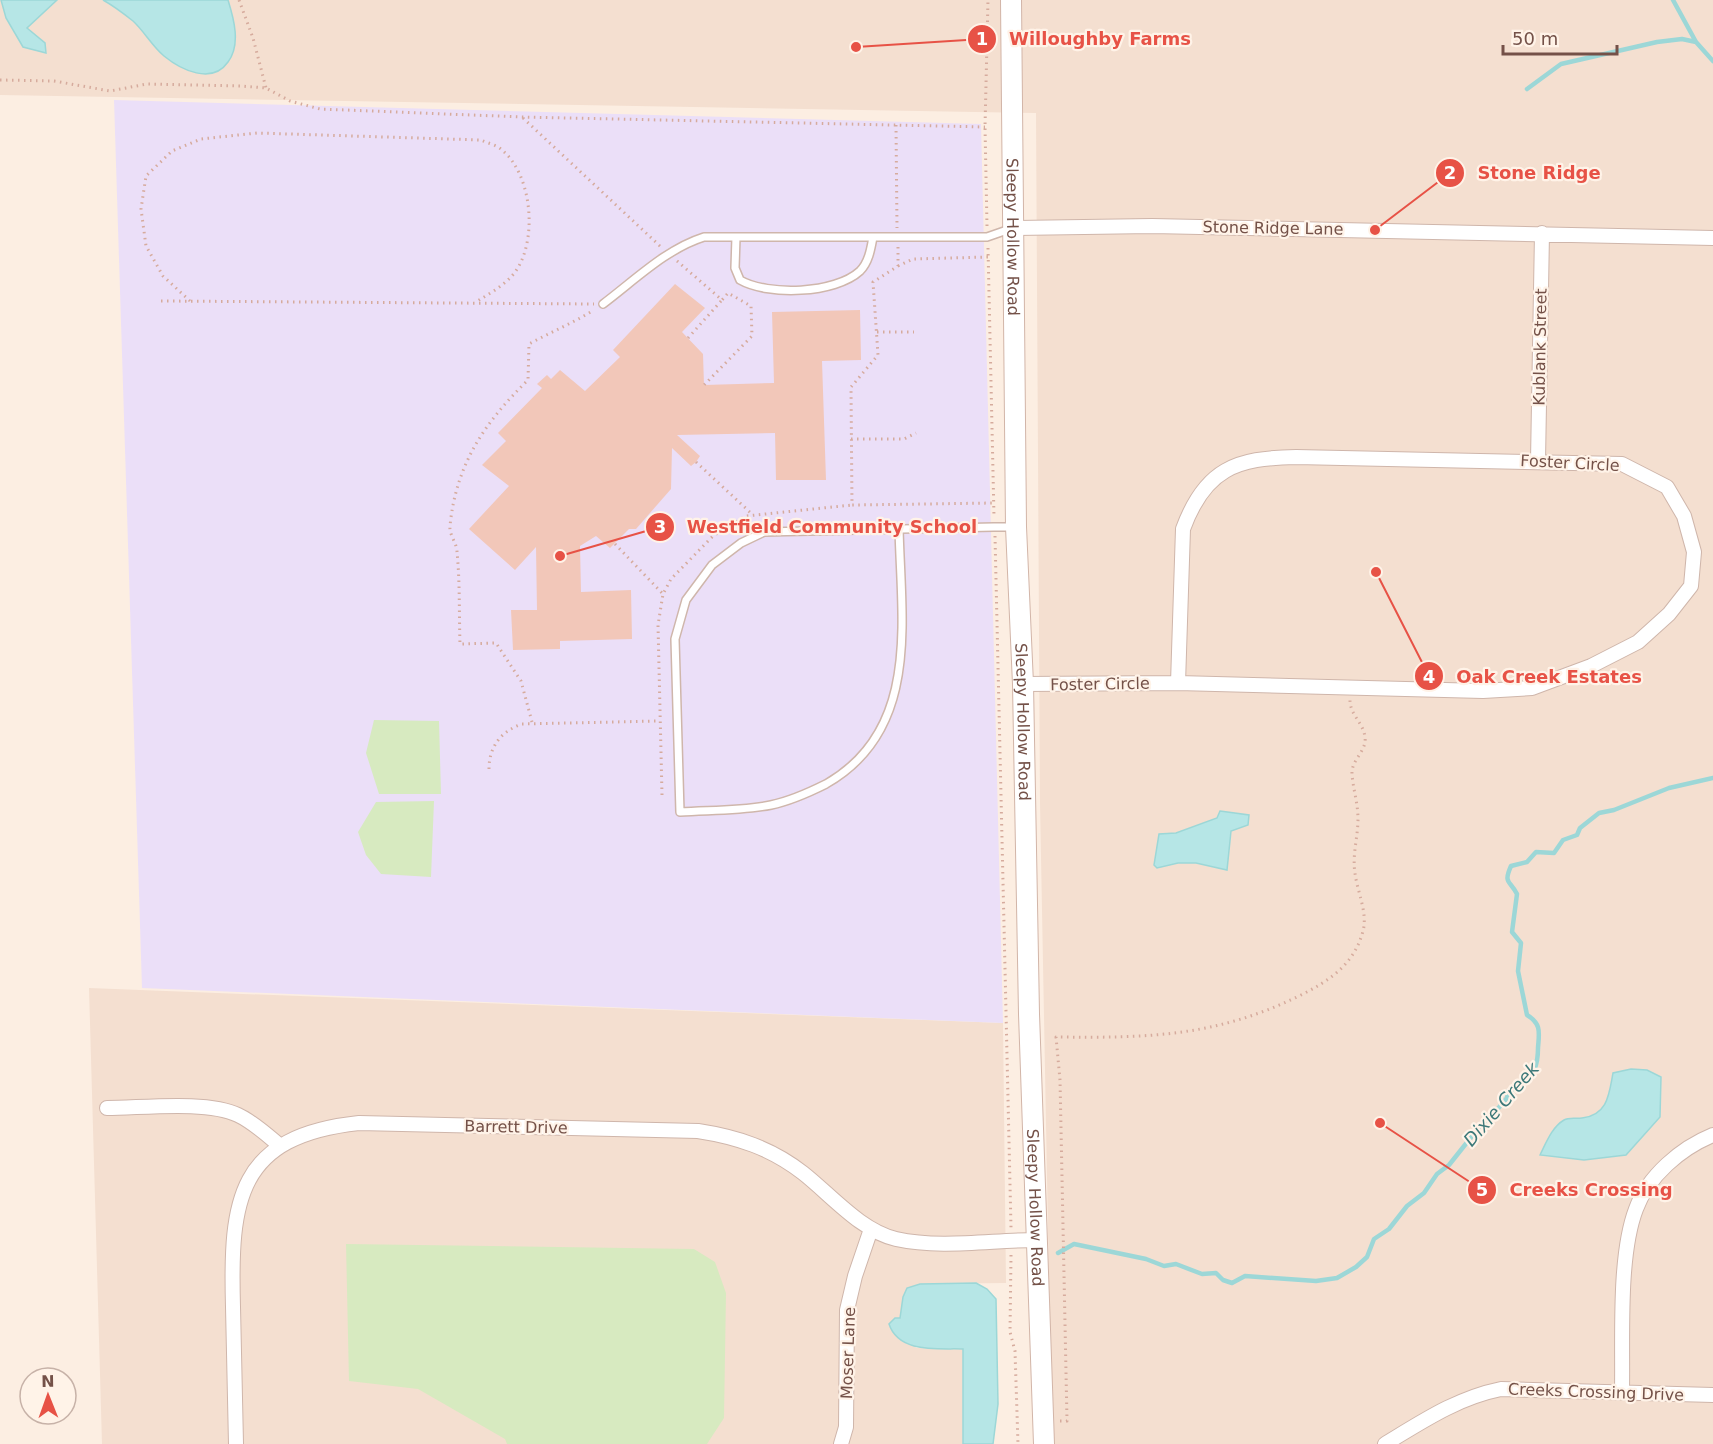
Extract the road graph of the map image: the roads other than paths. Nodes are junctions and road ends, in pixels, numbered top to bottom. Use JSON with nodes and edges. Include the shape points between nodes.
{"nodes":[{"id":1,"x":1011,"y":0,"type":"edge"},
{"id":2,"x":1012,"y":228,"type":"junction"},
{"id":3,"x":1542,"y":233,"type":"junction"},
{"id":4,"x":736,"y":237,"type":"junction"},
{"id":5,"x":873,"y":237,"type":"junction"},
{"id":6,"x":1713,"y":238,"type":"edge"},
{"id":7,"x":603,"y":304,"type":"road end"},
{"id":8,"x":1538,"y":461,"type":"junction"},
{"id":9,"x":1016,"y":527,"type":"junction"},
{"id":10,"x":899,"y":528,"type":"junction"},
{"id":11,"x":1178,"y":682,"type":"junction"},
{"id":12,"x":1023,"y":684,"type":"junction"},
{"id":13,"x":107,"y":1108,"type":"dead end"},
{"id":14,"x":1713,"y":1135,"type":"edge"},
{"id":15,"x":279,"y":1145,"type":"junction"},
{"id":16,"x":872,"y":1229,"type":"junction"},
{"id":17,"x":1038,"y":1240,"type":"junction"},
{"id":18,"x":1622,"y":1391,"type":"junction"},
{"id":19,"x":1713,"y":1395,"type":"edge"},
{"id":20,"x":236,"y":1444,"type":"edge"},
{"id":21,"x":842,"y":1444,"type":"edge"},
{"id":22,"x":1044,"y":1444,"type":"edge"},
{"id":23,"x":1385,"y":1444,"type":"edge"}],
"edges":[{"from":1,"to":2,"type":"street","name":"Sleepy Hollow Road"},
{"from":2,"to":3,"type":"street","name":"Stone Ridge Lane","via":[[1152,226]]},
{"from":2,"to":5,"type":"lane","via":[[987,237]]},
{"from":2,"to":9,"type":"street","name":"Sleepy Hollow Road"},
{"from":3,"to":6,"type":"street","name":"Stone Ridge Lane"},
{"from":3,"to":8,"type":"street","name":"Kublank Street"},
{"from":4,"to":5,"type":"lane"},
{"from":4,"to":5,"type":"lane","via":[[735,268],[740,280],[766,290],[842,283],[861,270]]},
{"from":4,"to":7,"type":"lane","via":[[704,237],[688,242]]},
{"from":8,"to":11,"type":"street","name":"Foster Circle","via":[[1296,457],[1232,465],[1208,482],[1192,505],[1183,529]]},
{"from":8,"to":11,"type":"street","name":"Foster Circle","via":[[1622,464],[1667,487],[1683,516],[1694,552],[1691,586],[1669,614],[1638,642],[1591,666],[1532,688],[1483,692]]},
{"from":9,"to":10,"type":"lane"},
{"from":9,"to":12,"type":"street","name":"Sleepy Hollow Road"},
{"from":10,"to":10,"type":"lane","via":[[764,532],[721,557],[695,586],[681,614],[674,652],[680,812],[755,808],[793,800],[832,780],[863,755],[889,713],[899,674]]},
{"from":11,"to":12,"type":"street","name":"Foster Circle"},
{"from":12,"to":17,"type":"street","name":"Sleepy Hollow Road"},
{"from":13,"to":15,"type":"street","via":[[212,1107],[253,1123]]},
{"from":14,"to":18,"type":"street","via":[[1672,1160],[1636,1208],[1626,1254]]},
{"from":15,"to":16,"type":"street","name":"Barrett Drive","via":[[299,1134],[360,1123],[698,1131],[735,1137],[764,1148],[801,1171]]},
{"from":15,"to":20,"type":"street","name":"Barrett Drive","via":[[262,1161],[235,1215],[231,1254]]},
{"from":16,"to":17,"type":"street","name":"Barrett Drive","via":[[895,1239],[918,1242]]},
{"from":16,"to":21,"type":"street","name":"Moser Lane","via":[[847,1310],[846,1427]]},
{"from":17,"to":22,"type":"street","name":"Sleepy Hollow Road"},
{"from":18,"to":19,"type":"street","name":"Creeks Crossing Drive"},
{"from":18,"to":23,"type":"street","name":"Creeks Crossing Drive","via":[[1501,1389],[1477,1394],[1446,1407]]}]}
